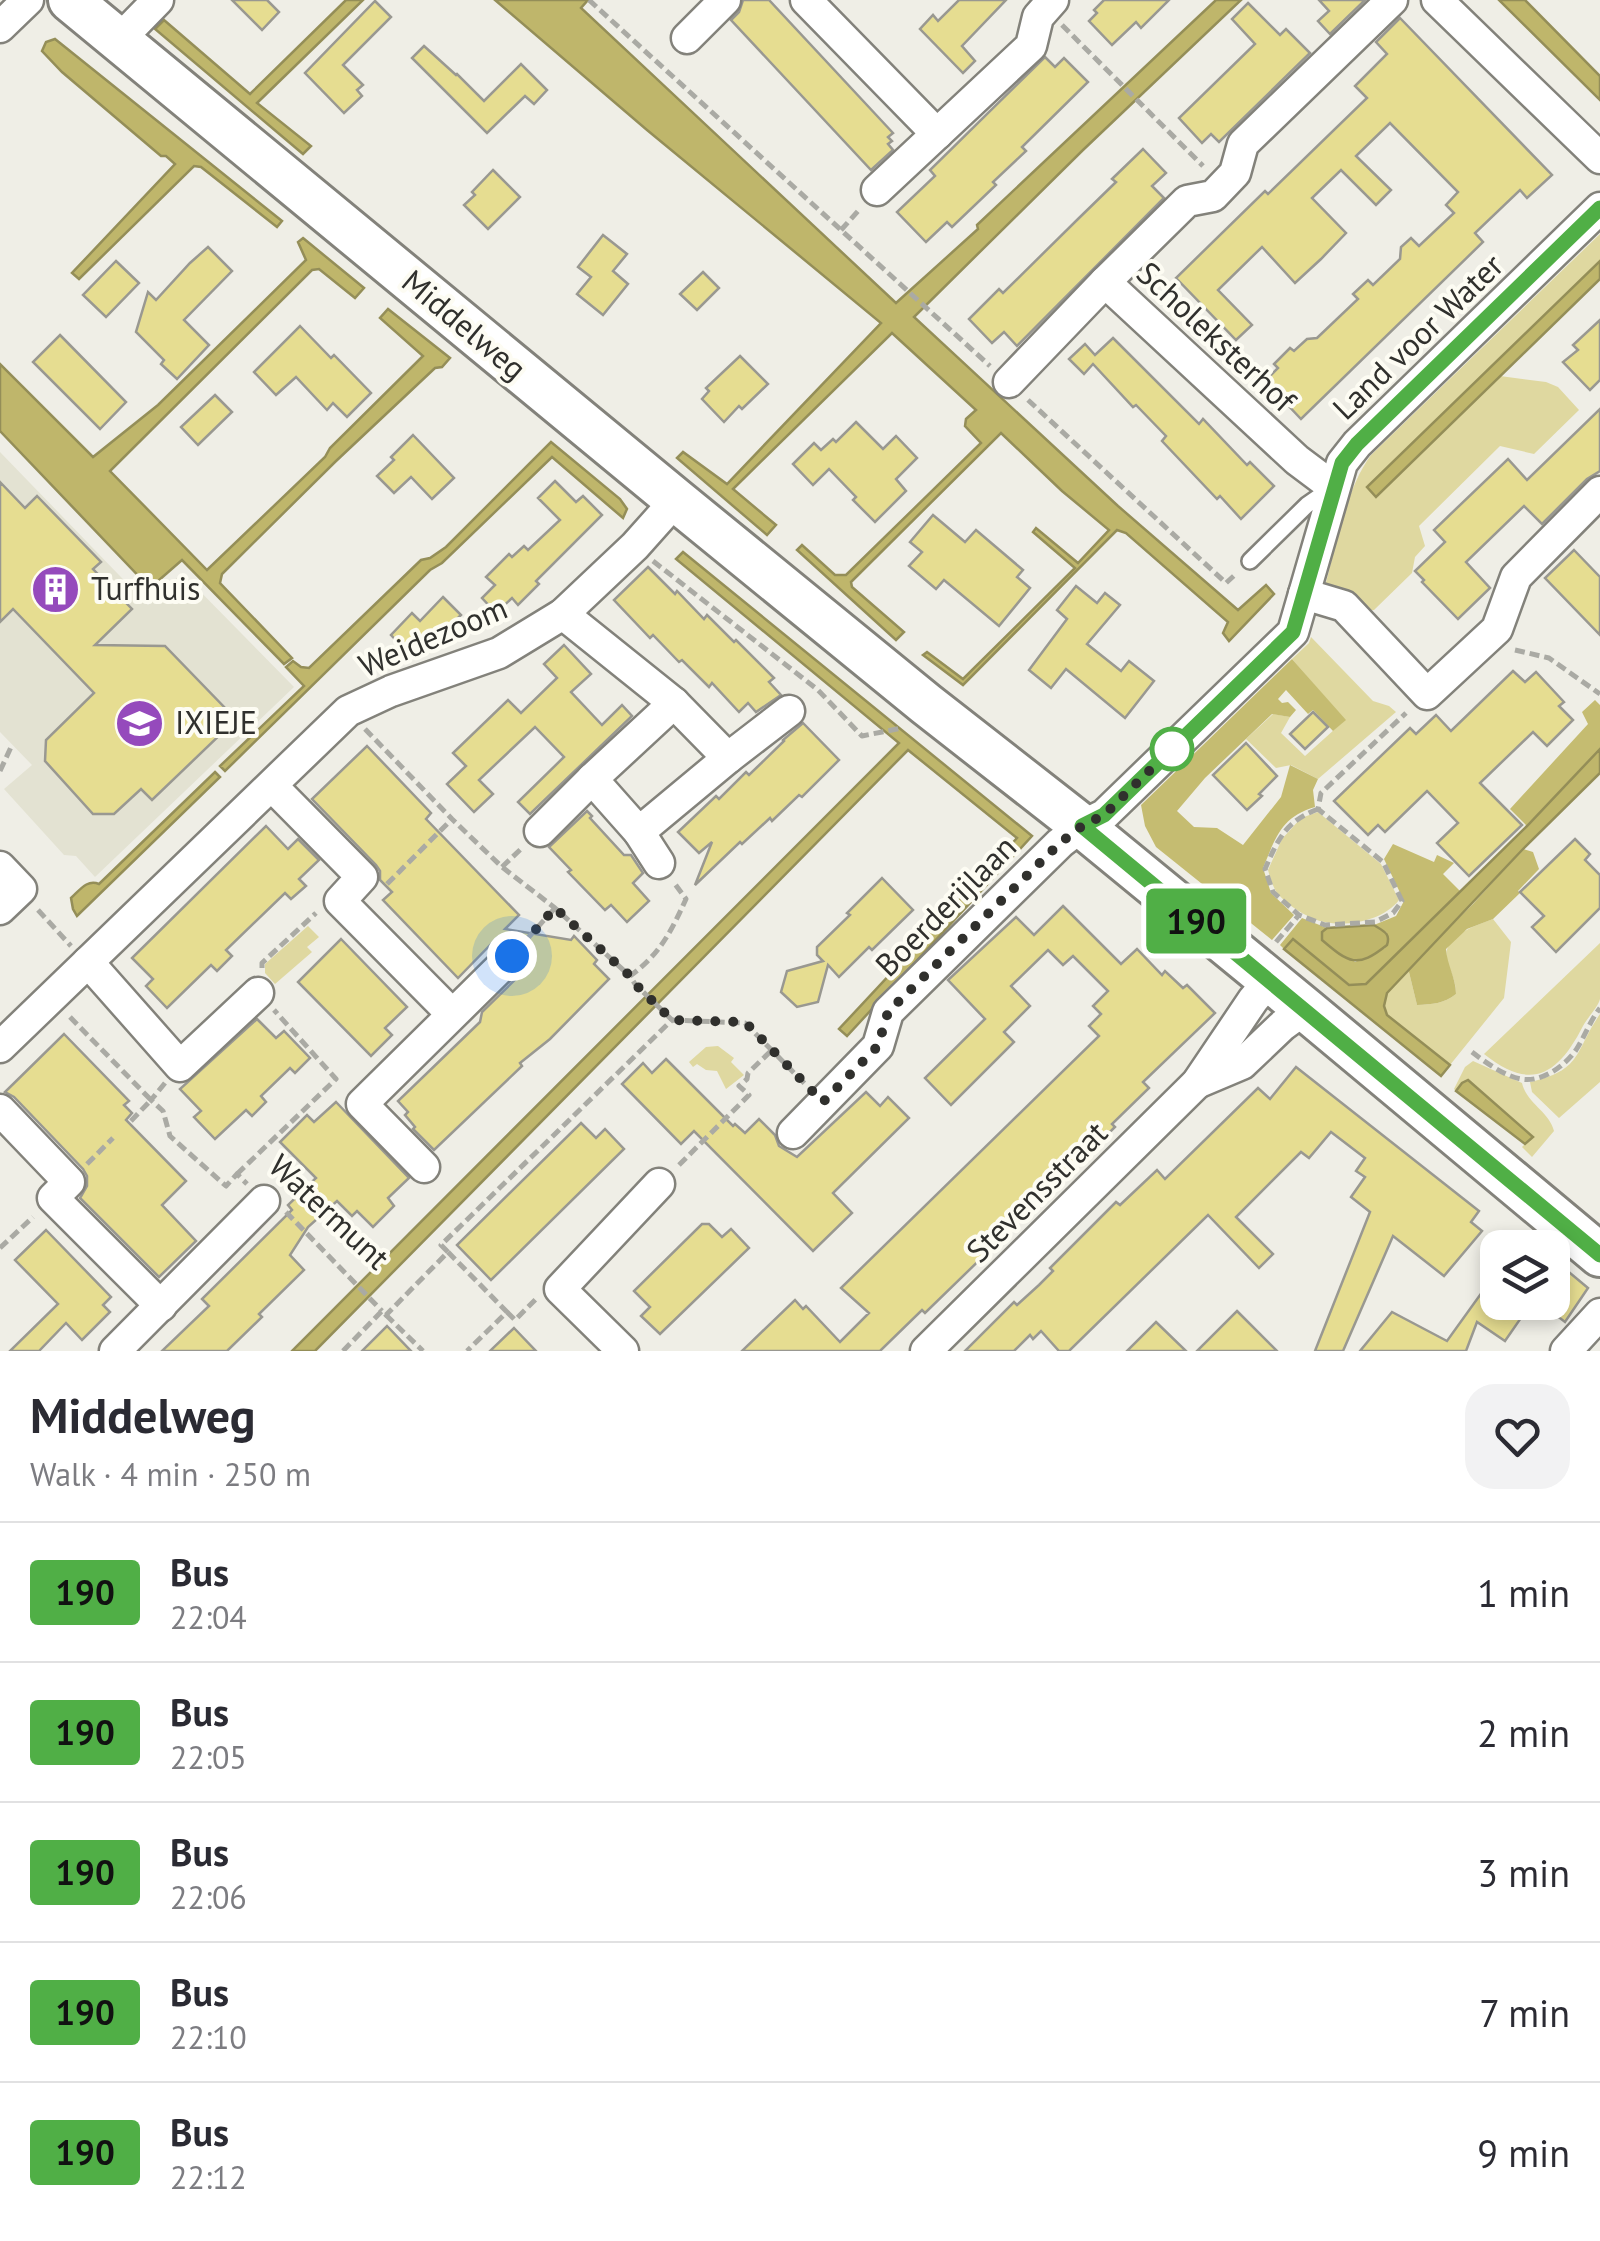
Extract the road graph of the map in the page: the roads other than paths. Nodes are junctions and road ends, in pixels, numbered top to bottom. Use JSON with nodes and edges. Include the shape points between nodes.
{"nodes":[{"id":1,"x":28,"y":0,"type":"edge"},
{"id":2,"x":70,"y":0,"type":"edge"},
{"id":3,"x":158,"y":0,"type":"edge"},
{"id":4,"x":725,"y":0,"type":"edge"},
{"id":5,"x":806,"y":0,"type":"edge"},
{"id":6,"x":1392,"y":0,"type":"edge"},
{"id":7,"x":1437,"y":0,"type":"edge"},
{"id":8,"x":1050,"y":4,"type":"edge"},
{"id":9,"x":0,"y":26,"type":"edge"},
{"id":10,"x":687,"y":38,"type":"dead end"},
{"id":11,"x":118,"y":41,"type":"junction"},
{"id":12,"x":937,"y":134,"type":"junction"},
{"id":13,"x":1600,"y":158,"type":"edge"},
{"id":14,"x":878,"y":190,"type":"dead end"},
{"id":15,"x":1600,"y":208,"type":"edge"},
{"id":16,"x":1105,"y":282,"type":"junction"},
{"id":17,"x":1008,"y":382,"type":"road end"},
{"id":18,"x":1333,"y":487,"type":"junction"},
{"id":19,"x":1600,"y":492,"type":"edge"},
{"id":20,"x":676,"y":500,"type":"junction"},
{"id":21,"x":1250,"y":561,"type":"road end"},
{"id":22,"x":1304,"y":594,"type":"junction"},
{"id":23,"x":564,"y":614,"type":"junction"},
{"id":24,"x":674,"y":702,"type":"junction"},
{"id":25,"x":788,"y":711,"type":"dead end"},
{"id":26,"x":728,"y":758,"type":"junction"},
{"id":27,"x":592,"y":778,"type":"junction"},
{"id":28,"x":272,"y":786,"type":"junction"},
{"id":29,"x":1082,"y":826,"type":"junction"},
{"id":30,"x":540,"y":831,"type":"dead end"},
{"id":31,"x":639,"y":832,"type":"junction"},
{"id":32,"x":659,"y":863,"type":"road end"},
{"id":33,"x":0,"y":867,"type":"edge"},
{"id":34,"x":10,"y":900,"type":"edge"},
{"id":35,"x":512,"y":956,"type":"road end"},
{"id":36,"x":88,"y":962,"type":"junction"},
{"id":37,"x":1270,"y":964,"type":"junction"},
{"id":38,"x":258,"y":993,"type":"road end"},
{"id":39,"x":1305,"y":1009,"type":"junction"},
{"id":40,"x":452,"y":1014,"type":"junction"},
{"id":41,"x":0,"y":1048,"type":"edge"},
{"id":42,"x":1197,"y":1083,"type":"junction"},
{"id":43,"x":0,"y":1110,"type":"edge"},
{"id":44,"x":792,"y":1133,"type":"dead end"},
{"id":45,"x":424,"y":1167,"type":"dead end"},
{"id":46,"x":659,"y":1184,"type":"road end"},
{"id":47,"x":257,"y":1208,"type":"road end"},
{"id":48,"x":1600,"y":1255,"type":"edge"},
{"id":49,"x":160,"y":1306,"type":"junction"},
{"id":50,"x":1600,"y":1314,"type":"edge"},
{"id":51,"x":115,"y":1351,"type":"edge"},
{"id":52,"x":622,"y":1351,"type":"edge"},
{"id":53,"x":926,"y":1351,"type":"edge"},
{"id":54,"x":1566,"y":1351,"type":"edge"}],
"edges":[{"from":1,"to":9,"type":"street"},
{"from":2,"to":11,"type":"street","name":"Middelweg"},
{"from":3,"to":11,"type":"street"},
{"from":4,"to":10,"type":"street"},
{"from":5,"to":12,"type":"street"},
{"from":6,"to":16,"type":"street","name":"Scholeksterhof","via":[[1243,144],[1235,173],[1213,196],[1187,201]]},
{"from":7,"to":13,"type":"street"},
{"from":8,"to":12,"type":"street","via":[[1038,17],[1030,46]]},
{"from":11,"to":20,"type":"street","name":"Middelweg"},
{"from":12,"to":14,"type":"street"},
{"from":15,"to":18,"type":"street","name":"Land voor Water","via":[[1357,444]]},
{"from":16,"to":17,"type":"street","name":"Scholeksterhof"},
{"from":16,"to":18,"type":"street","name":"Scholeksterhof"},
{"from":18,"to":21,"type":"lane"},
{"from":18,"to":22,"type":"street","name":"Land voor Water"},
{"from":19,"to":22,"type":"street","via":[[1516,576],[1497,629],[1427,694],[1344,606]]},
{"from":20,"to":23,"type":"street","name":"Weidezoom"},
{"from":20,"to":29,"type":"street","name":"Middelweg"},
{"from":22,"to":29,"type":"street","name":"Land voor Water","via":[[1293,632],[1104,815]]},
{"from":23,"to":24,"type":"street"},
{"from":23,"to":28,"type":"street","name":"Weidezoom","via":[[499,653],[348,711]]},
{"from":24,"to":26,"type":"street"},
{"from":24,"to":27,"type":"street"},
{"from":25,"to":26,"type":"street"},
{"from":26,"to":31,"type":"street"},
{"from":27,"to":30,"type":"street"},
{"from":27,"to":31,"type":"street"},
{"from":28,"to":36,"type":"street","name":"Weidezoom"},
{"from":28,"to":40,"type":"street","via":[[362,877],[348,908]]},
{"from":29,"to":37,"type":"street","name":"Middelweg"},
{"from":29,"to":44,"type":"street","name":"Boerderijlaan","via":[[888,1012],[878,1046]]},
{"from":31,"to":32,"type":"street"},
{"from":33,"to":34,"type":"street","via":[[21,889]]},
{"from":35,"to":40,"type":"street"},
{"from":36,"to":38,"type":"street","via":[[180,1066]]},
{"from":36,"to":41,"type":"street","name":"Weidezoom"},
{"from":37,"to":39,"type":"street","name":"Middelweg"},
{"from":37,"to":42,"type":"street","name":"Stevensstraat"},
{"from":39,"to":42,"type":"street","name":"Stevensstraat","via":[[1242,1064]]},
{"from":39,"to":48,"type":"street","name":"Middelweg"},
{"from":40,"to":45,"type":"street","via":[[362,1104]]},
{"from":42,"to":53,"type":"street","name":"Stevensstraat"},
{"from":43,"to":49,"type":"street"},
{"from":46,"to":52,"type":"street","via":[[560,1289]]},
{"from":47,"to":49,"type":"street"},
{"from":49,"to":51,"type":"street"},
{"from":50,"to":54,"type":"street"}]}
